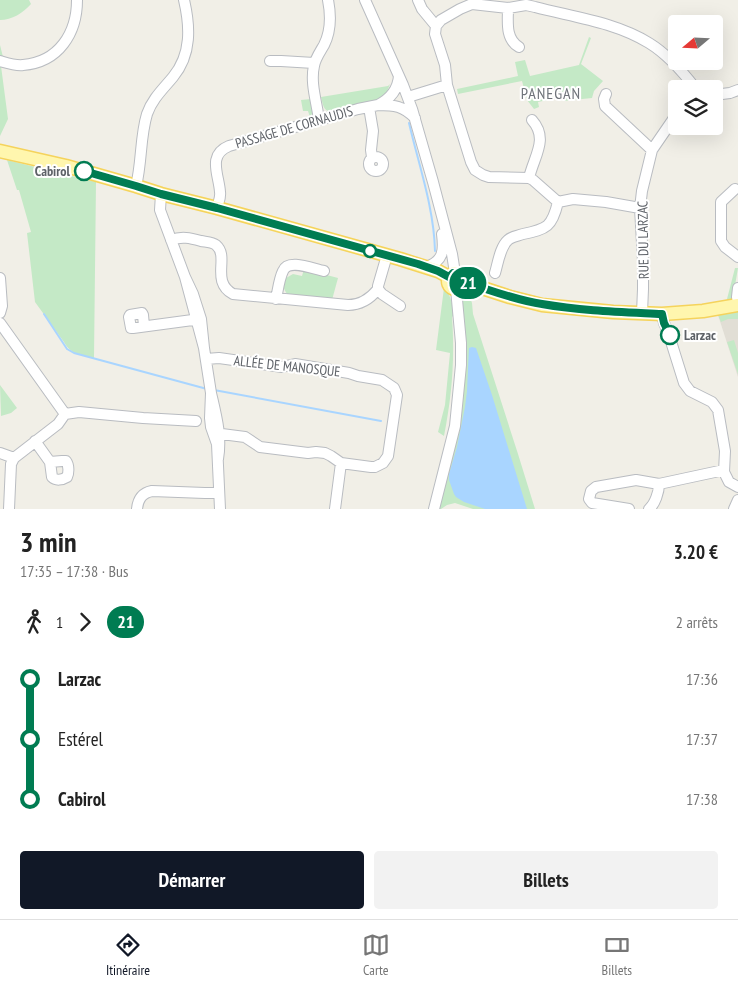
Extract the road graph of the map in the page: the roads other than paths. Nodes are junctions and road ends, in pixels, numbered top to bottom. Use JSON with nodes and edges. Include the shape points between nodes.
{"nodes":[{"id":1,"x":77,"y":0,"type":"edge"},
{"id":2,"x":184,"y":0,"type":"edge"},
{"id":3,"x":328,"y":0,"type":"edge"},
{"id":4,"x":365,"y":0,"type":"edge"},
{"id":5,"x":418,"y":0,"type":"edge"},
{"id":6,"x":508,"y":8,"type":"junction"},
{"id":7,"x":436,"y":26,"type":"junction"},
{"id":8,"x":519,"y":47,"type":"dead end"},
{"id":9,"x":0,"y":61,"type":"edge"},
{"id":10,"x":270,"y":62,"type":"dead end"},
{"id":11,"x":314,"y":63,"type":"junction"},
{"id":12,"x":399,"y":76,"type":"junction"},
{"id":13,"x":688,"y":80,"type":"edge"},
{"id":14,"x":447,"y":85,"type":"junction"},
{"id":15,"x":738,"y":90,"type":"edge"},
{"id":16,"x":606,"y":94,"type":"dead end"},
{"id":17,"x":723,"y":94,"type":"edge"},
{"id":18,"x":409,"y":99,"type":"junction"},
{"id":19,"x":393,"y":100,"type":"junction"},
{"id":20,"x":374,"y":106,"type":"junction"},
{"id":21,"x":415,"y":118,"type":"junction"},
{"id":22,"x":319,"y":120,"type":"junction"},
{"id":23,"x":532,"y":120,"type":"dead end"},
{"id":24,"x":668,"y":127,"type":"edge"},
{"id":25,"x":652,"y":150,"type":"junction"},
{"id":26,"x":0,"y":151,"type":"edge"},
{"id":27,"x":372,"y":157,"type":"dead end"},
{"id":28,"x":529,"y":178,"type":"junction"},
{"id":29,"x":136,"y":186,"type":"junction"},
{"id":30,"x":735,"y":189,"type":"dead end"},
{"id":31,"x":161,"y":194,"type":"junction"},
{"id":32,"x":558,"y":202,"type":"junction"},
{"id":33,"x":217,"y":208,"type":"junction"},
{"id":34,"x":640,"y":208,"type":"junction"},
{"id":35,"x":440,"y":210,"type":"junction"},
{"id":36,"x":171,"y":240,"type":"junction"},
{"id":37,"x":387,"y":255,"type":"junction"},
{"id":38,"x":738,"y":257,"type":"edge"},
{"id":39,"x":426,"y":267,"type":"junction"},
{"id":40,"x":324,"y":271,"type":"dead end"},
{"id":41,"x":495,"y":273,"type":"dead end"},
{"id":42,"x":452,"y":275,"type":"junction"},
{"id":43,"x":0,"y":278,"type":"edge"},
{"id":44,"x":460,"y":285,"type":"junction"},
{"id":45,"x":738,"y":288,"type":"edge"},
{"id":46,"x":378,"y":289,"type":"junction"},
{"id":47,"x":276,"y":298,"type":"junction"},
{"id":48,"x":738,"y":304,"type":"edge"},
{"id":49,"x":400,"y":306,"type":"dead end"},
{"id":50,"x":0,"y":313,"type":"edge"},
{"id":51,"x":642,"y":313,"type":"junction"},
{"id":52,"x":667,"y":314,"type":"junction"},
{"id":53,"x":198,"y":319,"type":"junction"},
{"id":54,"x":0,"y":322,"type":"edge"},
{"id":55,"x":144,"y":326,"type":"dead end"},
{"id":56,"x":205,"y":353,"type":"junction"},
{"id":57,"x":65,"y":414,"type":"junction"},
{"id":58,"x":214,"y":425,"type":"junction"},
{"id":59,"x":35,"y":441,"type":"junction"},
{"id":60,"x":0,"y":453,"type":"edge"},
{"id":61,"x":14,"y":458,"type":"junction"},
{"id":62,"x":50,"y":462,"type":"dead end"},
{"id":63,"x":341,"y":463,"type":"junction"},
{"id":64,"x":724,"y":470,"type":"junction"},
{"id":65,"x":658,"y":484,"type":"junction"},
{"id":66,"x":738,"y":487,"type":"edge"},
{"id":67,"x":219,"y":493,"type":"junction"},
{"id":68,"x":738,"y":500,"type":"edge"},
{"id":69,"x":9,"y":509,"type":"edge"},
{"id":70,"x":137,"y":509,"type":"edge"},
{"id":71,"x":220,"y":509,"type":"edge"},
{"id":72,"x":335,"y":509,"type":"edge"},
{"id":73,"x":434,"y":509,"type":"edge"},
{"id":74,"x":629,"y":509,"type":"edge"},
{"id":75,"x":649,"y":509,"type":"edge"},
{"id":76,"x":734,"y":509,"type":"edge"}],
"edges":[{"from":1,"to":9,"type":"street","via":[[73,29],[54,53],[42,61],[21,66]]},
{"from":2,"to":29,"type":"street","via":[[189,30],[185,56],[176,74],[151,106]]},
{"from":3,"to":11,"type":"street","via":[[328,36]]},
{"from":4,"to":12,"type":"street"},
{"from":5,"to":7,"type":"street"},
{"from":6,"to":7,"type":"street","via":[[472,4],[441,20]]},
{"from":6,"to":8,"type":"street","via":[[509,33]]},
{"from":6,"to":13,"type":"street","via":[[526,5],[629,33],[668,58]]},
{"from":7,"to":14,"type":"street"},
{"from":10,"to":11,"type":"street"},
{"from":11,"to":22,"type":"street"},
{"from":12,"to":18,"type":"street"},
{"from":12,"to":19,"type":"street"},
{"from":14,"to":18,"type":"street","name":"PASSAGE DE CORNAUDIS"},
{"from":14,"to":28,"type":"street","via":[[475,170],[489,176]]},
{"from":15,"to":17,"type":"street"},
{"from":16,"to":25,"type":"street","via":[[606,106]]},
{"from":18,"to":19,"type":"street","name":"PASSAGE DE CORNAUDIS"},
{"from":18,"to":21,"type":"street"},
{"from":19,"to":20,"type":"street","name":"PASSAGE DE CORNAUDIS"},
{"from":19,"to":21,"type":"street"},
{"from":20,"to":22,"type":"street","name":"PASSAGE DE CORNAUDIS"},
{"from":20,"to":27,"type":"street","name":"PASSAGE DE CORNAUDIS"},
{"from":21,"to":35,"type":"street"},
{"from":22,"to":33,"type":"street","name":"PASSAGE DE CORNAUDIS","via":[[224,148],[216,160],[220,193]]},
{"from":23,"to":28,"type":"street","via":[[541,139]]},
{"from":24,"to":25,"type":"street","name":"RUE DU LARZAC"},
{"from":25,"to":34,"type":"street","name":"RUE DU LARZAC"},
{"from":26,"to":29,"type":"main road"},
{"from":28,"to":32,"type":"street"},
{"from":29,"to":31,"type":"main road"},
{"from":30,"to":38,"type":"street","via":[[721,202],[720,240]]},
{"from":31,"to":33,"type":"main road"},
{"from":31,"to":36,"type":"street","via":[[160,210]]},
{"from":32,"to":34,"type":"street","via":[[573,199]]},
{"from":32,"to":41,"type":"street","via":[[545,229],[506,241]]},
{"from":33,"to":37,"type":"main road"},
{"from":34,"to":51,"type":"street","name":"RUE DU LARZAC"},
{"from":35,"to":39,"type":"street","via":[[442,254],[437,262]]},
{"from":35,"to":42,"type":"street","via":[[452,254]]},
{"from":36,"to":47,"type":"street","via":[[188,237],[214,244],[220,251],[222,280],[227,290],[236,295]]},
{"from":36,"to":53,"type":"street"},
{"from":37,"to":39,"type":"main road"},
{"from":37,"to":46,"type":"street"},
{"from":39,"to":42,"type":"main road"},
{"from":40,"to":47,"type":"street","via":[[288,265],[283,270]]},
{"from":42,"to":44,"type":"main road","via":[[449,285],[452,288]]},
{"from":43,"to":50,"type":"street"},
{"from":44,"to":51,"type":"main road","via":[[542,304]]},
{"from":44,"to":73,"type":"street","via":[[461,365],[455,426]]},
{"from":45,"to":48,"type":"street"},
{"from":46,"to":47,"type":"street","via":[[369,299],[356,305]]},
{"from":46,"to":49,"type":"street"},
{"from":48,"to":52,"type":"main road"},
{"from":51,"to":52,"type":"main road"},
{"from":52,"to":64,"type":"street","via":[[664,323],[686,386],[712,402],[718,410],[725,451]]},
{"from":53,"to":55,"type":"street"},
{"from":53,"to":56,"type":"street"},
{"from":54,"to":57,"type":"street"},
{"from":56,"to":58,"type":"street"},
{"from":56,"to":63,"type":"street","name":"ALLÉE DE MANOSQUE","via":[[282,367],[295,364],[349,372],[382,380],[392,387],[397,396],[387,459],[373,467]]},
{"from":57,"to":58,"type":"street","via":[[79,412],[196,421],[207,417]]},
{"from":57,"to":59,"type":"street","via":[[58,424]]},
{"from":58,"to":63,"type":"street","name":"ALLÉE DE MANOSQUE","via":[[260,447],[324,453]]},
{"from":58,"to":67,"type":"street"},
{"from":59,"to":61,"type":"street"},
{"from":59,"to":62,"type":"street"},
{"from":60,"to":61,"type":"street"},
{"from":61,"to":69,"type":"street"},
{"from":63,"to":72,"type":"street"},
{"from":64,"to":65,"type":"street"},
{"from":64,"to":66,"type":"street","via":[[731,484]]},
{"from":65,"to":74,"type":"street","via":[[636,480],[591,490],[589,499],[592,503]]},
{"from":65,"to":75,"type":"street"},
{"from":67,"to":70,"type":"street","via":[[152,491],[141,497]]},
{"from":67,"to":71,"type":"street"},
{"from":68,"to":76,"type":"street"}]}
